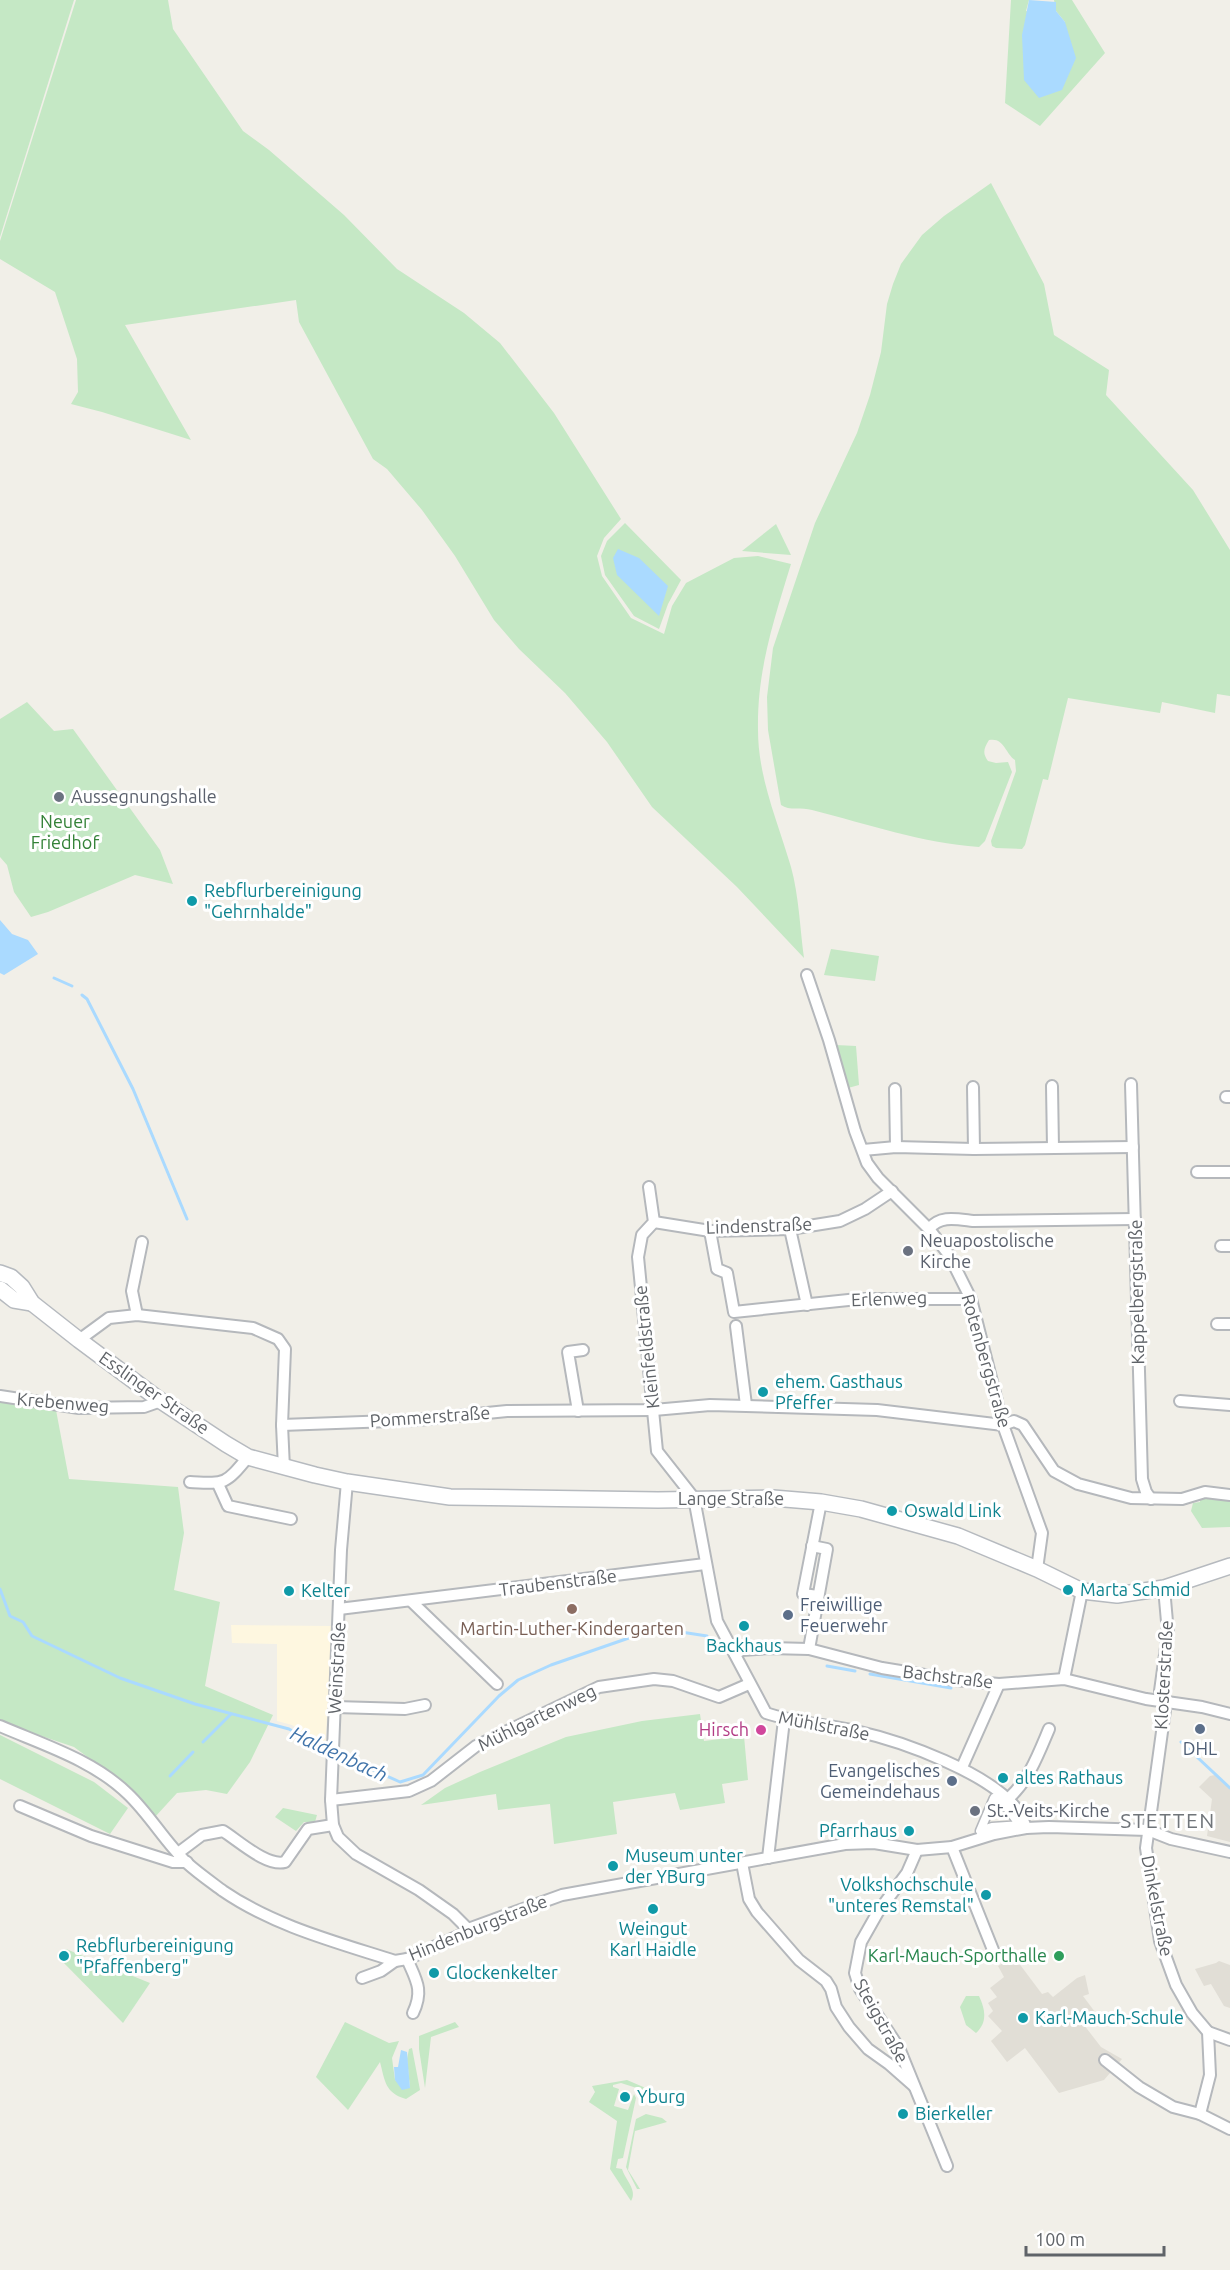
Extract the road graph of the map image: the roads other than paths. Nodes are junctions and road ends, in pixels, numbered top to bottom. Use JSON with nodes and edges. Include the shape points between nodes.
{"nodes":[{"id":1,"x":807,"y":975,"type":"dead end"},
{"id":2,"x":1131,"y":1084,"type":"dead end"},
{"id":3,"x":1052,"y":1086,"type":"dead end"},
{"id":4,"x":973,"y":1087,"type":"dead end"},
{"id":5,"x":895,"y":1089,"type":"dead end"},
{"id":6,"x":896,"y":1147,"type":"junction"},
{"id":7,"x":1133,"y":1147,"type":"junction"},
{"id":8,"x":1053,"y":1148,"type":"junction"},
{"id":9,"x":974,"y":1149,"type":"junction"},
{"id":10,"x":863,"y":1150,"type":"junction"},
{"id":11,"x":1197,"y":1172,"type":"dead end"},
{"id":12,"x":1230,"y":1172,"type":"edge"},
{"id":13,"x":649,"y":1187,"type":"dead end"},
{"id":14,"x":892,"y":1191,"type":"junction"},
{"id":15,"x":1135,"y":1219,"type":"junction"},
{"id":16,"x":654,"y":1222,"type":"junction"},
{"id":17,"x":790,"y":1229,"type":"junction"},
{"id":18,"x":929,"y":1229,"type":"junction"},
{"id":19,"x":710,"y":1231,"type":"junction"},
{"id":20,"x":142,"y":1242,"type":"dead end"},
{"id":21,"x":0,"y":1273,"type":"edge"},
{"id":22,"x":0,"y":1289,"type":"edge"},
{"id":23,"x":971,"y":1299,"type":"junction"},
{"id":24,"x":32,"y":1303,"type":"junction"},
{"id":25,"x":807,"y":1305,"type":"junction"},
{"id":26,"x":137,"y":1315,"type":"junction"},
{"id":27,"x":1217,"y":1324,"type":"dead end"},
{"id":28,"x":1230,"y":1324,"type":"edge"},
{"id":29,"x":736,"y":1326,"type":"dead end"},
{"id":30,"x":79,"y":1340,"type":"junction"},
{"id":31,"x":583,"y":1350,"type":"dead end"},
{"id":32,"x":0,"y":1396,"type":"edge"},
{"id":33,"x":161,"y":1401,"type":"junction"},
{"id":34,"x":1180,"y":1401,"type":"dead end"},
{"id":35,"x":746,"y":1405,"type":"junction"},
{"id":36,"x":1230,"y":1405,"type":"edge"},
{"id":37,"x":654,"y":1410,"type":"junction"},
{"id":38,"x":578,"y":1411,"type":"junction"},
{"id":39,"x":282,"y":1425,"type":"junction"},
{"id":40,"x":1003,"y":1425,"type":"junction"},
{"id":41,"x":248,"y":1457,"type":"junction"},
{"id":42,"x":284,"y":1468,"type":"junction"},
{"id":43,"x":190,"y":1482,"type":"dead end"},
{"id":44,"x":347,"y":1482,"type":"junction"},
{"id":45,"x":218,"y":1484,"type":"junction"},
{"id":46,"x":1230,"y":1495,"type":"edge"},
{"id":47,"x":694,"y":1498,"type":"junction"},
{"id":48,"x":1151,"y":1498,"type":"junction"},
{"id":49,"x":821,"y":1502,"type":"junction"},
{"id":50,"x":291,"y":1519,"type":"dead end"},
{"id":51,"x":705,"y":1564,"type":"junction"},
{"id":52,"x":1230,"y":1566,"type":"edge"},
{"id":53,"x":1036,"y":1569,"type":"junction"},
{"id":54,"x":1164,"y":1588,"type":"junction"},
{"id":55,"x":1082,"y":1591,"type":"junction"},
{"id":56,"x":412,"y":1602,"type":"junction"},
{"id":57,"x":339,"y":1609,"type":"junction"},
{"id":58,"x":809,"y":1649,"type":"junction"},
{"id":59,"x":735,"y":1654,"type":"junction"},
{"id":60,"x":1064,"y":1679,"type":"junction"},
{"id":61,"x":497,"y":1683,"type":"dead end"},
{"id":62,"x":749,"y":1684,"type":"junction"},
{"id":63,"x":999,"y":1684,"type":"junction"},
{"id":64,"x":1162,"y":1702,"type":"junction"},
{"id":65,"x":425,"y":1705,"type":"dead end"},
{"id":66,"x":335,"y":1707,"type":"junction"},
{"id":67,"x":1230,"y":1714,"type":"edge"},
{"id":68,"x":784,"y":1719,"type":"junction"},
{"id":69,"x":0,"y":1726,"type":"edge"},
{"id":70,"x":1049,"y":1729,"type":"dead end"},
{"id":71,"x":962,"y":1767,"type":"junction"},
{"id":72,"x":1008,"y":1799,"type":"junction"},
{"id":73,"x":331,"y":1800,"type":"junction"},
{"id":74,"x":20,"y":1806,"type":"dead end"},
{"id":75,"x":333,"y":1825,"type":"junction"},
{"id":76,"x":1026,"y":1828,"type":"junction"},
{"id":77,"x":1148,"y":1830,"type":"junction"},
{"id":78,"x":980,"y":1832,"type":"joint"},
{"id":79,"x":952,"y":1847,"type":"junction"},
{"id":80,"x":916,"y":1850,"type":"junction"},
{"id":81,"x":1230,"y":1852,"type":"edge"},
{"id":82,"x":178,"y":1853,"type":"junction"},
{"id":83,"x":768,"y":1858,"type":"junction"},
{"id":84,"x":187,"y":1862,"type":"junction"},
{"id":85,"x":742,"y":1863,"type":"junction"},
{"id":86,"x":468,"y":1929,"type":"junction"},
{"id":87,"x":995,"y":1955,"type":"dead end"},
{"id":88,"x":407,"y":1959,"type":"junction"},
{"id":89,"x":395,"y":1961,"type":"junction"},
{"id":90,"x":362,"y":1978,"type":"dead end"},
{"id":91,"x":413,"y":2013,"type":"dead end"},
{"id":92,"x":1208,"y":2032,"type":"junction"},
{"id":93,"x":1230,"y":2040,"type":"edge"},
{"id":94,"x":1105,"y":2060,"type":"dead end"},
{"id":95,"x":916,"y":2089,"type":"junction"},
{"id":96,"x":1200,"y":2114,"type":"junction"},
{"id":97,"x":1230,"y":2129,"type":"edge"},
{"id":98,"x":947,"y":2166,"type":"dead end"}],
"edges":[{"from":1,"to":10,"type":"street","name":"Rotenbergstraße"},
{"from":2,"to":7,"type":"street","name":"Kappelbergstraße"},
{"from":3,"to":8,"type":"street"},
{"from":4,"to":9,"type":"street"},
{"from":5,"to":6,"type":"street"},
{"from":6,"to":9,"type":"street"},
{"from":6,"to":10,"type":"street"},
{"from":7,"to":8,"type":"street"},
{"from":7,"to":15,"type":"street","name":"Kappelbergstraße"},
{"from":8,"to":9,"type":"street"},
{"from":10,"to":14,"type":"street","name":"Rotenbergstraße","via":[[873,1170]]},
{"from":11,"to":12,"type":"street"},
{"from":13,"to":16,"type":"street"},
{"from":14,"to":17,"type":"street","name":"Lindenstraße","via":[[840,1221]]},
{"from":14,"to":18,"type":"street","name":"Rotenbergstraße"},
{"from":15,"to":18,"type":"street","via":[[948,1219]]},
{"from":15,"to":48,"type":"street","name":"Kappelbergstraße","via":[[1142,1479]]},
{"from":16,"to":19,"type":"street","name":"Lindenstraße"},
{"from":16,"to":37,"type":"street","name":"Kleinfeldstraße","via":[[642,1235],[638,1257]]},
{"from":17,"to":19,"type":"street","name":"Lindenstraße"},
{"from":17,"to":25,"type":"street"},
{"from":18,"to":23,"type":"street","name":"Rotenbergstraße","via":[[949,1255]]},
{"from":19,"to":25,"type":"street","name":"Erlenweg","via":[[717,1269],[727,1273],[734,1312]]},
{"from":20,"to":26,"type":"street","via":[[132,1291]]},
{"from":21,"to":24,"type":"main road","name":"Esslinger Straße","via":[[22,1287]]},
{"from":22,"to":24,"type":"main road","name":"Esslinger Straße","via":[[14,1300]]},
{"from":23,"to":25,"type":"street","name":"Erlenweg","via":[[858,1299]]},
{"from":23,"to":40,"type":"street","name":"Rotenbergstraße"},
{"from":24,"to":30,"type":"main road","name":"Esslinger Straße"},
{"from":26,"to":30,"type":"street","via":[[109,1318]]},
{"from":26,"to":39,"type":"street","via":[[253,1328],[278,1339],[285,1348]]},
{"from":27,"to":28,"type":"street"},
{"from":29,"to":35,"type":"street"},
{"from":30,"to":33,"type":"main road","name":"Esslinger Straße"},
{"from":31,"to":38,"type":"street","via":[[568,1352]]},
{"from":32,"to":33,"type":"street","name":"Krebenweg","via":[[79,1408],[144,1407]]},
{"from":33,"to":41,"type":"main road","name":"Esslinger Straße"},
{"from":34,"to":36,"type":"street"},
{"from":35,"to":37,"type":"street","name":"Pommerstraße"},
{"from":35,"to":40,"type":"street","name":"Pommerstraße","via":[[877,1410]]},
{"from":37,"to":38,"type":"street","name":"Pommerstraße"},
{"from":37,"to":47,"type":"street","name":"Kleinfeldstraße","via":[[657,1450]]},
{"from":38,"to":39,"type":"street","name":"Pommerstraße","via":[[507,1411],[417,1420]]},
{"from":39,"to":42,"type":"street"},
{"from":40,"to":48,"type":"street","name":"Pommerstraße","via":[[1014,1421],[1023,1425],[1054,1471],[1078,1484],[1131,1498]]},
{"from":40,"to":53,"type":"street","name":"Rotenbergstraße","via":[[1042,1533]]},
{"from":41,"to":42,"type":"main road","name":"Esslinger Straße"},
{"from":41,"to":45,"type":"street","via":[[230,1479]]},
{"from":42,"to":44,"type":"main road","name":"Lange Straße"},
{"from":43,"to":45,"type":"street"},
{"from":44,"to":47,"type":"main road","name":"Lange Straße","via":[[450,1497]]},
{"from":44,"to":57,"type":"street","name":"Weinstraße"},
{"from":45,"to":50,"type":"street","via":[[228,1506]]},
{"from":46,"to":48,"type":"street","name":"Pommerstraße","via":[[1205,1492],[1182,1499]]},
{"from":47,"to":49,"type":"main road","name":"Lange Straße"},
{"from":47,"to":51,"type":"street","name":"Mühlstraße"},
{"from":49,"to":53,"type":"main road","name":"Lange Straße","via":[[958,1536]]},
{"from":49,"to":58,"type":"street","via":[[812,1546],[827,1549]]},
{"from":51,"to":56,"type":"street","name":"Traubenstraße"},
{"from":51,"to":59,"type":"street","name":"Mühlstraße","via":[[717,1621]]},
{"from":52,"to":54,"type":"main road"},
{"from":53,"to":55,"type":"main road","name":"Lange Straße"},
{"from":54,"to":55,"type":"main road","name":"Lange Straße","via":[[1117,1595]]},
{"from":54,"to":64,"type":"street","name":"Klosterstraße","via":[[1168,1633]]},
{"from":55,"to":60,"type":"street"},
{"from":56,"to":57,"type":"street","name":"Traubenstraße"},
{"from":56,"to":61,"type":"street"},
{"from":57,"to":66,"type":"street","name":"Weinstraße"},
{"from":58,"to":59,"type":"street","name":"Bachstraße","via":[[769,1648]]},
{"from":58,"to":63,"type":"street","name":"Bachstraße","via":[[882,1668]]},
{"from":59,"to":62,"type":"street","name":"Mühlstraße"},
{"from":60,"to":63,"type":"street","name":"Bachstraße"},
{"from":60,"to":64,"type":"street","name":"Bachstraße"},
{"from":62,"to":68,"type":"street","name":"Mühlstraße","via":[[766,1713]]},
{"from":62,"to":73,"type":"street","name":"Mühlgartenweg","via":[[719,1697],[673,1681],[654,1679],[599,1687],[476,1746],[431,1781],[409,1791]]},
{"from":63,"to":71,"type":"street"},
{"from":64,"to":67,"type":"street","name":"Bachstraße"},
{"from":64,"to":77,"type":"street","name":"Klosterstraße","via":[[1165,1710]]},
{"from":65,"to":66,"type":"street"},
{"from":66,"to":73,"type":"street","name":"Weinstraße"},
{"from":68,"to":71,"type":"street","name":"Mühlstraße","via":[[898,1742]]},
{"from":68,"to":83,"type":"street"},
{"from":69,"to":82,"type":"street","name":"Hindenburgstraße","via":[[78,1759],[103,1774],[143,1809]]},
{"from":70,"to":72,"type":"street","via":[[1029,1773]]},
{"from":71,"to":72,"type":"street","name":"Mühlstraße"},
{"from":72,"to":76,"type":"street"},
{"from":73,"to":75,"type":"street","name":"Weinstraße"},
{"from":74,"to":84,"type":"street","via":[[91,1836],[173,1862]]},
{"from":75,"to":82,"type":"street","via":[[308,1829],[281,1863],[266,1861],[223,1831],[202,1835]]},
{"from":75,"to":86,"type":"street","via":[[356,1854],[419,1890]]},
{"from":76,"to":77,"type":"street","name":"Hindenburgstraße"},
{"from":76,"to":79,"type":"street","name":"Hindenburgstraße"},
{"from":77,"to":81,"type":"street","name":"Hindenburgstraße"},
{"from":77,"to":92,"type":"street","name":"Dinkelstraße","via":[[1146,1848],[1160,1941],[1176,1985]]},
{"from":78,"to":78,"type":"street","via":[[992,1827],[1020,1826],[994,1798]]},
{"from":79,"to":80,"type":"street","name":"Hindenburgstraße"},
{"from":79,"to":87,"type":"street"},
{"from":80,"to":83,"type":"street","name":"Hindenburgstraße","via":[[874,1843],[845,1844]]},
{"from":80,"to":95,"type":"street","name":"Steigstraße","via":[[907,1873],[861,1942],[855,1973],[860,1989],[899,2048]]},
{"from":82,"to":84,"type":"street","name":"Hindenburgstraße"},
{"from":83,"to":85,"type":"street","name":"Hindenburgstraße"},
{"from":84,"to":89,"type":"street","name":"Hindenburgstraße","via":[[245,1906],[308,1933]]},
{"from":85,"to":86,"type":"street","name":"Hindenburgstraße","via":[[562,1895]]},
{"from":85,"to":95,"type":"street","via":[[749,1899],[757,1912],[803,1965],[826,1981],[836,2007],[868,2049]]},
{"from":86,"to":88,"type":"street","name":"Hindenburgstraße"},
{"from":88,"to":89,"type":"street","name":"Hindenburgstraße"},
{"from":88,"to":91,"type":"street","via":[[420,1988]]},
{"from":89,"to":90,"type":"street"},
{"from":92,"to":93,"type":"street"},
{"from":92,"to":96,"type":"street","via":[[1210,2075]]},
{"from":94,"to":96,"type":"street","via":[[1173,2107]]},
{"from":95,"to":98,"type":"street","name":"Steigstraße"},
{"from":96,"to":97,"type":"street"}]}
